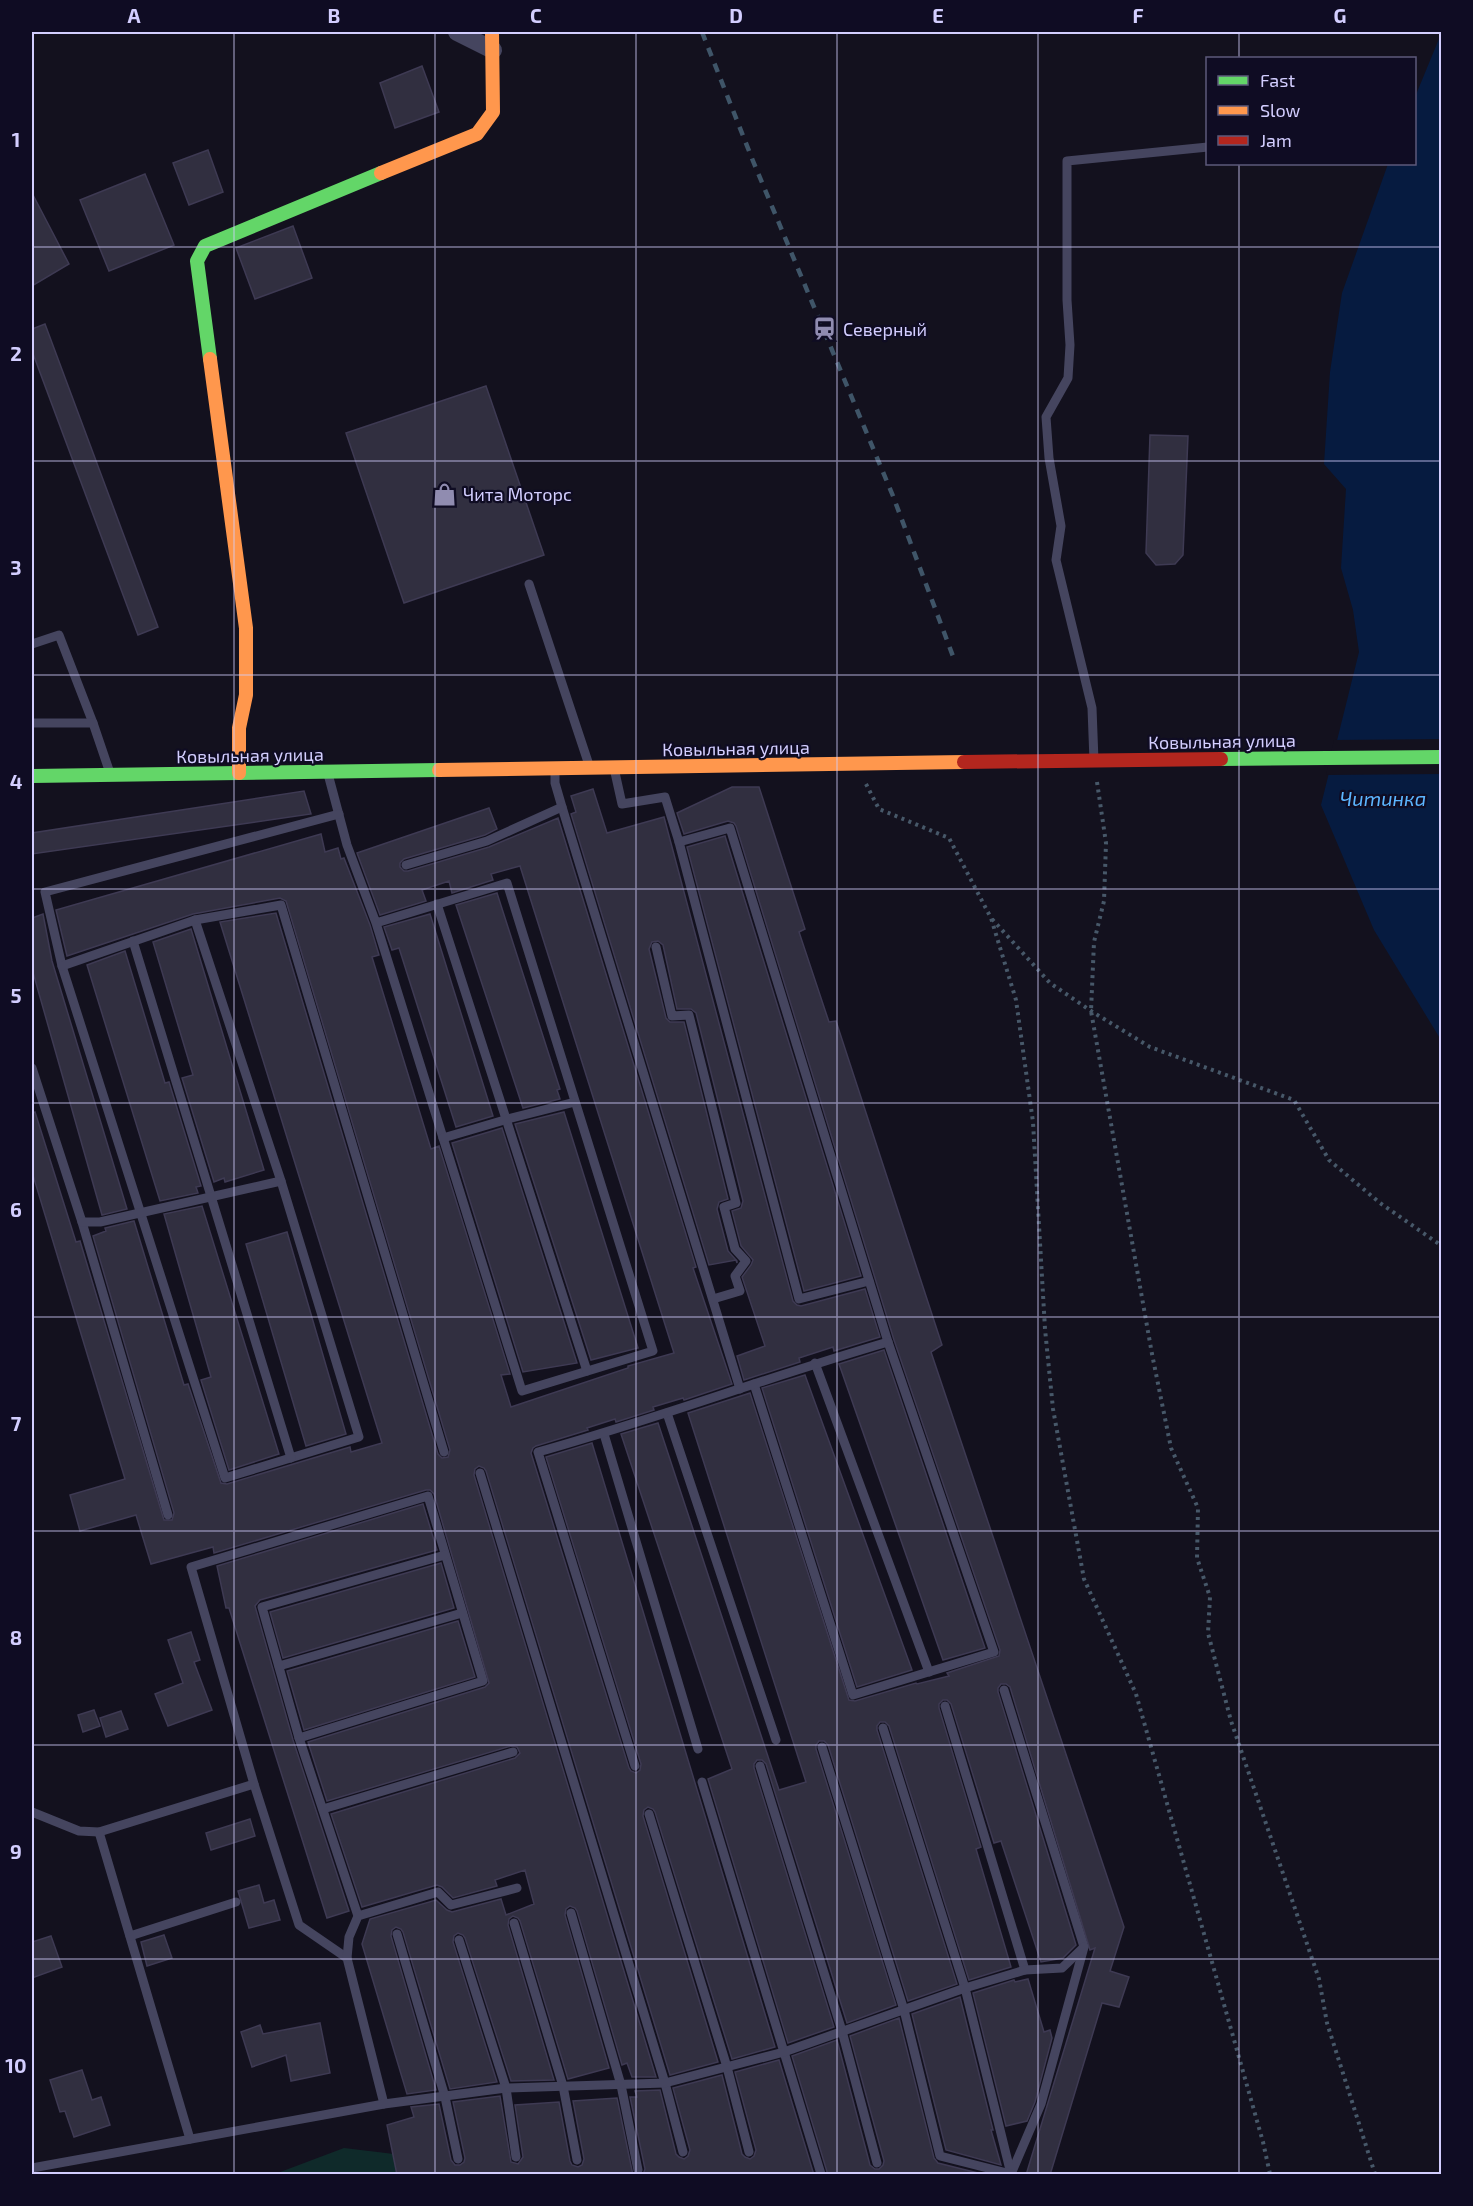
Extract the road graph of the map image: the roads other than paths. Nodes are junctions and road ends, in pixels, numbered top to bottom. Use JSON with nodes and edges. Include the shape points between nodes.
{"nodes":[{"id":1,"x":457,"y":32,"type":"edge"},
{"id":2,"x":492,"y":32,"type":"edge"},
{"id":3,"x":493,"y":50,"type":"junction"},
{"id":4,"x":1206,"y":147,"type":"edge"},
{"id":5,"x":529,"y":584,"type":"dead end"},
{"id":6,"x":32,"y":644,"type":"edge"},
{"id":7,"x":32,"y":723,"type":"edge"},
{"id":8,"x":93,"y":723,"type":"junction"},
{"id":9,"x":1442,"y":757,"type":"edge"},
{"id":10,"x":1094,"y":760,"type":"junction"},
{"id":11,"x":590,"y":767,"type":"junction"},
{"id":12,"x":614,"y":767,"type":"junction"},
{"id":13,"x":555,"y":768,"type":"junction"},
{"id":14,"x":328,"y":771,"type":"junction"},
{"id":15,"x":239,"y":773,"type":"junction"},
{"id":16,"x":32,"y":776,"type":"edge"},
{"id":17,"x":111,"y":776,"type":"junction"},
{"id":18,"x":562,"y":807,"type":"junction"},
{"id":19,"x":339,"y":814,"type":"junction"},
{"id":20,"x":679,"y":842,"type":"junction"},
{"id":21,"x":406,"y":865,"type":"dead end"},
{"id":22,"x":437,"y":904,"type":"junction"},
{"id":23,"x":195,"y":920,"type":"junction"},
{"id":24,"x":376,"y":923,"type":"junction"},
{"id":25,"x":133,"y":941,"type":"junction"},
{"id":26,"x":657,"y":947,"type":"dead end"},
{"id":27,"x":62,"y":966,"type":"junction"},
{"id":28,"x":32,"y":1068,"type":"edge"},
{"id":29,"x":575,"y":1102,"type":"junction"},
{"id":30,"x":507,"y":1119,"type":"junction"},
{"id":31,"x":444,"y":1138,"type":"junction"},
{"id":32,"x":281,"y":1181,"type":"junction"},
{"id":33,"x":211,"y":1197,"type":"junction"},
{"id":34,"x":140,"y":1213,"type":"junction"},
{"id":35,"x":82,"y":1222,"type":"junction"},
{"id":36,"x":870,"y":1281,"type":"junction"},
{"id":37,"x":712,"y":1299,"type":"junction"},
{"id":38,"x":888,"y":1342,"type":"junction"},
{"id":39,"x":815,"y":1363,"type":"junction"},
{"id":40,"x":587,"y":1371,"type":"junction"},
{"id":41,"x":754,"y":1384,"type":"junction"},
{"id":42,"x":740,"y":1389,"type":"junction"},
{"id":43,"x":667,"y":1413,"type":"junction"},
{"id":44,"x":604,"y":1434,"type":"junction"},
{"id":45,"x":444,"y":1452,"type":"dead end"},
{"id":46,"x":291,"y":1458,"type":"junction"},
{"id":47,"x":480,"y":1473,"type":"dead end"},
{"id":48,"x":168,"y":1515,"type":"dead end"},
{"id":49,"x":445,"y":1555,"type":"junction"},
{"id":50,"x":462,"y":1613,"type":"junction"},
{"id":51,"x":279,"y":1666,"type":"junction"},
{"id":52,"x":929,"y":1672,"type":"junction"},
{"id":53,"x":1004,"y":1690,"type":"dead end"},
{"id":54,"x":945,"y":1706,"type":"dead end"},
{"id":55,"x":883,"y":1728,"type":"dead end"},
{"id":56,"x":299,"y":1738,"type":"junction"},
{"id":57,"x":776,"y":1740,"type":"dead end"},
{"id":58,"x":822,"y":1747,"type":"dead end"},
{"id":59,"x":698,"y":1749,"type":"dead end"},
{"id":60,"x":513,"y":1752,"type":"dead end"},
{"id":61,"x":635,"y":1766,"type":"dead end"},
{"id":62,"x":760,"y":1766,"type":"dead end"},
{"id":63,"x":702,"y":1782,"type":"dead end"},
{"id":64,"x":254,"y":1784,"type":"junction"},
{"id":65,"x":323,"y":1809,"type":"junction"},
{"id":66,"x":32,"y":1812,"type":"edge"},
{"id":67,"x":649,"y":1814,"type":"dead end"},
{"id":68,"x":99,"y":1832,"type":"junction"},
{"id":69,"x":517,"y":1888,"type":"dead end"},
{"id":70,"x":236,"y":1902,"type":"dead end"},
{"id":71,"x":570,"y":1913,"type":"dead end"},
{"id":72,"x":358,"y":1916,"type":"junction"},
{"id":73,"x":514,"y":1923,"type":"dead end"},
{"id":74,"x":397,"y":1934,"type":"dead end"},
{"id":75,"x":130,"y":1936,"type":"junction"},
{"id":76,"x":459,"y":1940,"type":"dead end"},
{"id":77,"x":1084,"y":1947,"type":"junction"},
{"id":78,"x":347,"y":1958,"type":"junction"},
{"id":79,"x":1025,"y":1970,"type":"junction"},
{"id":80,"x":965,"y":1988,"type":"junction"},
{"id":81,"x":904,"y":2010,"type":"junction"},
{"id":82,"x":842,"y":2031,"type":"junction"},
{"id":83,"x":784,"y":2052,"type":"junction"},
{"id":84,"x":727,"y":2067,"type":"junction"},
{"id":85,"x":665,"y":2084,"type":"junction"},
{"id":86,"x":621,"y":2085,"type":"junction"},
{"id":87,"x":563,"y":2086,"type":"junction"},
{"id":88,"x":506,"y":2088,"type":"junction"},
{"id":89,"x":445,"y":2097,"type":"junction"},
{"id":90,"x":384,"y":2104,"type":"junction"},
{"id":91,"x":189,"y":2139,"type":"junction"},
{"id":92,"x":683,"y":2152,"type":"dead end"},
{"id":93,"x":749,"y":2152,"type":"dead end"},
{"id":94,"x":516,"y":2157,"type":"dead end"},
{"id":95,"x":458,"y":2159,"type":"dead end"},
{"id":96,"x":577,"y":2160,"type":"dead end"},
{"id":97,"x":877,"y":2163,"type":"dead end"},
{"id":98,"x":32,"y":2168,"type":"edge"},
{"id":99,"x":638,"y":2170,"type":"dead end"},
{"id":100,"x":1011,"y":2174,"type":"edge"},
{"id":101,"x":821,"y":2175,"type":"edge"}],
"edges":[{"from":1,"to":3,"type":"street"},
{"from":2,"to":3,"type":"main road"},
{"from":3,"to":15,"type":"main road","via":[[493,112],[477,134],[205,246],[197,261],[246,628],[246,695],[239,728]]},
{"from":4,"to":10,"type":"lane","via":[[1067,161],[1069,367],[1068,378],[1047,417],[1049,458],[1061,526],[1056,560],[1092,708]]},
{"from":5,"to":11,"type":"lane"},
{"from":6,"to":8,"type":"lane","via":[[59,634]]},
{"from":7,"to":8,"type":"lane"},
{"from":8,"to":17,"type":"lane"},
{"from":9,"to":10,"type":"main road","name":"Ковыльная улица"},
{"from":10,"to":12,"type":"main road","name":"Ковыльная улица"},
{"from":11,"to":12,"type":"main road","name":"Ковыльная улица"},
{"from":11,"to":13,"type":"main road","name":"Ковыльная улица"},
{"from":12,"to":20,"type":"lane","via":[[621,804],[665,797]]},
{"from":13,"to":14,"type":"main road","name":"Ковыльная улица"},
{"from":13,"to":18,"type":"lane"},
{"from":14,"to":15,"type":"main road","name":"Ковыльная улица"},
{"from":14,"to":19,"type":"lane"},
{"from":15,"to":17,"type":"main road","name":"Ковыльная улица"},
{"from":16,"to":17,"type":"main road","name":"Ковыльная улица"},
{"from":18,"to":21,"type":"lane","via":[[487,841]]},
{"from":18,"to":37,"type":"lane"},
{"from":19,"to":24,"type":"lane"},
{"from":19,"to":27,"type":"lane","via":[[45,892]]},
{"from":20,"to":36,"type":"lane","via":[[730,828]]},
{"from":20,"to":36,"type":"lane","via":[[799,1299]]},
{"from":22,"to":24,"type":"lane"},
{"from":22,"to":29,"type":"lane","via":[[507,883]]},
{"from":22,"to":30,"type":"lane"},
{"from":23,"to":25,"type":"lane"},
{"from":23,"to":32,"type":"lane"},
{"from":23,"to":45,"type":"lane","via":[[280,905]]},
{"from":24,"to":31,"type":"lane"},
{"from":25,"to":27,"type":"lane"},
{"from":25,"to":33,"type":"lane"},
{"from":26,"to":37,"type":"lane","via":[[672,1016],[689,1015],[736,1203],[724,1207],[735,1249],[746,1261],[735,1276],[740,1292]]},
{"from":27,"to":34,"type":"lane"},
{"from":28,"to":35,"type":"lane"},
{"from":29,"to":30,"type":"lane"},
{"from":29,"to":40,"type":"lane","via":[[653,1351]]},
{"from":30,"to":31,"type":"lane"},
{"from":30,"to":40,"type":"lane"},
{"from":31,"to":40,"type":"lane","via":[[522,1390]]},
{"from":32,"to":33,"type":"lane"},
{"from":32,"to":46,"type":"lane","via":[[359,1437]]},
{"from":33,"to":34,"type":"lane"},
{"from":33,"to":46,"type":"lane"},
{"from":34,"to":35,"type":"lane"},
{"from":34,"to":46,"type":"lane","via":[[225,1478]]},
{"from":35,"to":48,"type":"lane"},
{"from":36,"to":38,"type":"lane"},
{"from":37,"to":42,"type":"lane"},
{"from":38,"to":39,"type":"lane"},
{"from":38,"to":52,"type":"lane","via":[[994,1652]]},
{"from":39,"to":41,"type":"lane"},
{"from":39,"to":52,"type":"lane"},
{"from":41,"to":42,"type":"lane"},
{"from":41,"to":52,"type":"lane","via":[[853,1695]]},
{"from":42,"to":43,"type":"lane"},
{"from":43,"to":44,"type":"lane"},
{"from":43,"to":57,"type":"lane"},
{"from":44,"to":59,"type":"lane"},
{"from":44,"to":61,"type":"lane","via":[[538,1452]]},
{"from":47,"to":85,"type":"lane"},
{"from":49,"to":50,"type":"lane"},
{"from":49,"to":51,"type":"lane","via":[[262,1607]]},
{"from":49,"to":64,"type":"lane","via":[[428,1496],[191,1567]]},
{"from":50,"to":51,"type":"lane"},
{"from":50,"to":56,"type":"lane","via":[[483,1681]]},
{"from":51,"to":56,"type":"lane"},
{"from":53,"to":77,"type":"lane"},
{"from":54,"to":79,"type":"lane"},
{"from":55,"to":80,"type":"lane"},
{"from":56,"to":65,"type":"lane"},
{"from":58,"to":81,"type":"lane"},
{"from":60,"to":65,"type":"lane"},
{"from":62,"to":82,"type":"lane"},
{"from":63,"to":83,"type":"lane"},
{"from":64,"to":68,"type":"lane"},
{"from":64,"to":78,"type":"lane","via":[[298,1926]]},
{"from":65,"to":72,"type":"lane"},
{"from":66,"to":68,"type":"lane","via":[[79,1831]]},
{"from":67,"to":84,"type":"lane"},
{"from":68,"to":75,"type":"lane"},
{"from":69,"to":72,"type":"lane","via":[[451,1905],[438,1892]]},
{"from":70,"to":75,"type":"lane"},
{"from":71,"to":86,"type":"lane"},
{"from":72,"to":78,"type":"lane","via":[[349,1937]]},
{"from":73,"to":87,"type":"lane"},
{"from":74,"to":89,"type":"lane"},
{"from":75,"to":91,"type":"lane"},
{"from":76,"to":88,"type":"lane"},
{"from":77,"to":79,"type":"lane","via":[[1062,1968]]},
{"from":77,"to":100,"type":"lane","via":[[1041,2104]]},
{"from":78,"to":90,"type":"lane"},
{"from":79,"to":80,"type":"lane"},
{"from":80,"to":81,"type":"lane"},
{"from":80,"to":100,"type":"lane"},
{"from":81,"to":82,"type":"lane"},
{"from":81,"to":100,"type":"lane","via":[[940,2156]]},
{"from":82,"to":83,"type":"lane"},
{"from":82,"to":97,"type":"lane"},
{"from":83,"to":84,"type":"lane"},
{"from":83,"to":101,"type":"lane"},
{"from":84,"to":85,"type":"lane"},
{"from":84,"to":93,"type":"lane"},
{"from":85,"to":86,"type":"lane"},
{"from":85,"to":92,"type":"lane"},
{"from":86,"to":87,"type":"lane"},
{"from":86,"to":99,"type":"lane"},
{"from":87,"to":88,"type":"lane"},
{"from":87,"to":96,"type":"lane"},
{"from":88,"to":89,"type":"lane"},
{"from":88,"to":94,"type":"lane"},
{"from":89,"to":90,"type":"lane"},
{"from":89,"to":95,"type":"lane"},
{"from":90,"to":91,"type":"lane"},
{"from":91,"to":98,"type":"lane"}]}
